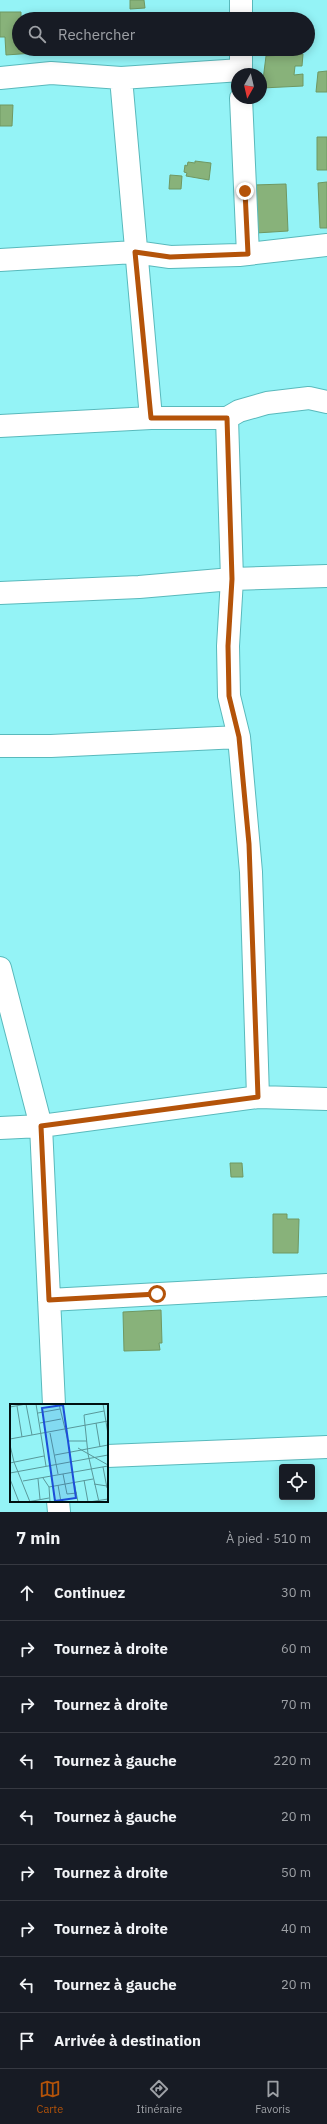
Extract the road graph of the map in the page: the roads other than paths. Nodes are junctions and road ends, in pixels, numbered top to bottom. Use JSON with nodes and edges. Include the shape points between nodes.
{"nodes":[{"id":1,"x":241,"y":0,"type":"edge"},
{"id":2,"x":241,"y":12,"type":"edge"},
{"id":3,"x":241,"y":64,"type":"edge"},
{"id":4,"x":0,"y":78,"type":"edge"},
{"id":5,"x":121,"y":78,"type":"junction"},
{"id":6,"x":241,"y":104,"type":"edge"},
{"id":7,"x":325,"y":247,"type":"edge"},
{"id":8,"x":135,"y":252,"type":"junction"},
{"id":9,"x":248,"y":254,"type":"junction"},
{"id":10,"x":0,"y":260,"type":"edge"},
{"id":11,"x":327,"y":402,"type":"edge"},
{"id":12,"x":151,"y":418,"type":"junction"},
{"id":13,"x":227,"y":418,"type":"junction"},
{"id":14,"x":0,"y":426,"type":"edge"},
{"id":15,"x":327,"y":576,"type":"edge"},
{"id":16,"x":232,"y":579,"type":"junction"},
{"id":17,"x":0,"y":593,"type":"edge"},
{"id":18,"x":239,"y":737,"type":"junction"},
{"id":19,"x":0,"y":746,"type":"edge"},
{"id":20,"x":0,"y":968,"type":"edge"},
{"id":21,"x":258,"y":1097,"type":"junction"},
{"id":22,"x":327,"y":1099,"type":"edge"},
{"id":23,"x":41,"y":1126,"type":"junction"},
{"id":24,"x":0,"y":1128,"type":"edge"},
{"id":25,"x":327,"y":1285,"type":"edge"},
{"id":26,"x":49,"y":1300,"type":"junction"},
{"id":27,"x":54,"y":1404,"type":"edge"},
{"id":28,"x":327,"y":1446,"type":"edge"},
{"id":29,"x":108,"y":1456,"type":"edge"},
{"id":30,"x":58,"y":1502,"type":"edge"},
{"id":31,"x":59,"y":1512,"type":"edge"}],
"edges":[{"from":1,"to":2,"type":"street"},
{"from":3,"to":5,"type":"street"},
{"from":4,"to":5,"type":"street","via":[[52,73]]},
{"from":5,"to":8,"type":"street"},
{"from":6,"to":9,"type":"street"},
{"from":7,"to":9,"type":"street"},
{"from":8,"to":9,"type":"street","via":[[170,257]]},
{"from":8,"to":10,"type":"street"},
{"from":8,"to":12,"type":"street"},
{"from":11,"to":13,"type":"street","via":[[309,398],[267,403],[239,411]]},
{"from":12,"to":13,"type":"street"},
{"from":12,"to":14,"type":"street"},
{"from":13,"to":16,"type":"street"},
{"from":15,"to":16,"type":"street"},
{"from":16,"to":17,"type":"street","via":[[139,587]]},
{"from":16,"to":18,"type":"street","via":[[228,646],[229,696]]},
{"from":18,"to":19,"type":"street"},
{"from":18,"to":21,"type":"street","via":[[251,872]]},
{"from":20,"to":23,"type":"street"},
{"from":21,"to":22,"type":"street"},
{"from":21,"to":23,"type":"street"},
{"from":23,"to":24,"type":"street"},
{"from":23,"to":26,"type":"street"},
{"from":25,"to":26,"type":"street"},
{"from":26,"to":27,"type":"street"},
{"from":28,"to":29,"type":"street"},
{"from":30,"to":31,"type":"street"}]}
